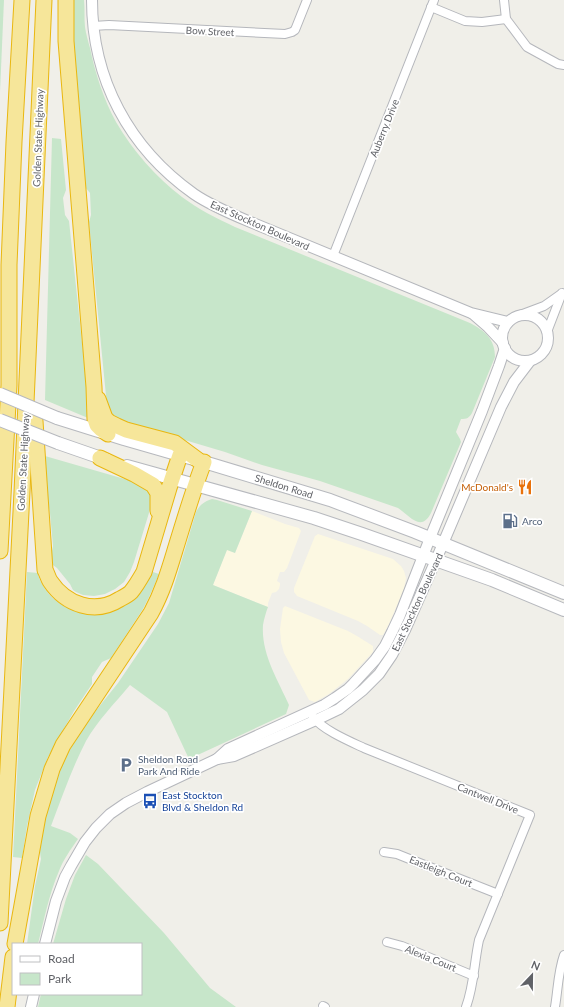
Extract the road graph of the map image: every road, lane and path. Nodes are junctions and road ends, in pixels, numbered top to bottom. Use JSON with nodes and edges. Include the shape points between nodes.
{"nodes":[{"id":1,"x":22,"y":0,"type":"edge"},
{"id":2,"x":44,"y":0,"type":"edge"},
{"id":3,"x":66,"y":0,"type":"edge"},
{"id":4,"x":92,"y":0,"type":"edge"},
{"id":5,"x":307,"y":0,"type":"edge"},
{"id":6,"x":504,"y":0,"type":"edge"},
{"id":7,"x":433,"y":4,"type":"edge"},
{"id":8,"x":506,"y":19,"type":"junction"},
{"id":9,"x":93,"y":26,"type":"junction"},
{"id":10,"x":564,"y":65,"type":"edge"},
{"id":11,"x":334,"y":256,"type":"junction"},
{"id":12,"x":9,"y":265,"type":"junction"},
{"id":13,"x":563,"y":293,"type":"edge"},
{"id":14,"x":0,"y":296,"type":"edge"},
{"id":15,"x":471,"y":313,"type":"junction"},
{"id":16,"x":520,"y":315,"type":"junction"},
{"id":17,"x":508,"y":322,"type":"junction"},
{"id":18,"x":547,"y":332,"type":"junction"},
{"id":19,"x":29,"y":340,"type":"junction"},
{"id":20,"x":504,"y":346,"type":"junction"},
{"id":21,"x":530,"y":361,"type":"junction"},
{"id":22,"x":94,"y":387,"type":"junction"},
{"id":23,"x":0,"y":394,"type":"edge"},
{"id":24,"x":482,"y":411,"type":"junction"},
{"id":25,"x":0,"y":420,"type":"edge"},
{"id":26,"x":108,"y":434,"type":"junction"},
{"id":27,"x":180,"y":455,"type":"junction"},
{"id":28,"x":100,"y":458,"type":"junction"},
{"id":29,"x":201,"y":461,"type":"junction"},
{"id":30,"x":172,"y":479,"type":"junction"},
{"id":31,"x":195,"y":485,"type":"junction"},
{"id":32,"x":466,"y":490,"type":"junction"},
{"id":33,"x":158,"y":526,"type":"junction"},
{"id":34,"x":430,"y":538,"type":"junction"},
{"id":35,"x":443,"y":543,"type":"junction"},
{"id":36,"x":0,"y":551,"type":"edge"},
{"id":37,"x":423,"y":555,"type":"junction"},
{"id":38,"x":436,"y":560,"type":"junction"},
{"id":39,"x":564,"y":593,"type":"edge"},
{"id":40,"x":564,"y":610,"type":"edge"},
{"id":41,"x":309,"y":711,"type":"junction"},
{"id":42,"x":316,"y":720,"type":"junction"},
{"id":43,"x":217,"y":759,"type":"junction"},
{"id":44,"x":384,"y":852,"type":"dead end"},
{"id":45,"x":498,"y":894,"type":"junction"},
{"id":46,"x":0,"y":923,"type":"edge"},
{"id":47,"x":387,"y":942,"type":"dead end"},
{"id":48,"x":15,"y":943,"type":"edge"},
{"id":49,"x":45,"y":943,"type":"edge"},
{"id":50,"x":564,"y":955,"type":"edge"},
{"id":51,"x":12,"y":964,"type":"edge"},
{"id":52,"x":474,"y":976,"type":"junction"},
{"id":53,"x":34,"y":995,"type":"edge"},
{"id":54,"x":6,"y":1007,"type":"edge"},
{"id":55,"x":31,"y":1007,"type":"edge"},
{"id":56,"x":466,"y":1007,"type":"edge"},
{"id":57,"x":555,"y":1007,"type":"edge"}],
"edges":[{"from":1,"to":12,"type":"highway","name":"Golden State Highway"},
{"from":2,"to":19,"type":"highway","name":"Golden State Highway"},
{"from":3,"to":22,"type":"highway","via":[[66,40]]},
{"from":4,"to":9,"type":"street","name":"East Stockton Boulevard"},
{"from":5,"to":9,"type":"street","name":"Bow Street","via":[[295,30],[285,34]]},
{"from":6,"to":8,"type":"street"},
{"from":7,"to":8,"type":"street","via":[[465,21]]},
{"from":7,"to":11,"type":"street","name":"Auberry Drive"},
{"from":8,"to":10,"type":"street","via":[[528,47]]},
{"from":9,"to":11,"type":"street","name":"East Stockton Boulevard","via":[[99,61],[115,102],[137,139],[173,178],[195,195],[217,207]]},
{"from":11,"to":15,"type":"street","name":"East Stockton Boulevard"},
{"from":12,"to":14,"type":"highway"},
{"from":12,"to":36,"type":"highway","name":"Golden State Highway","via":[[9,385]]},
{"from":13,"to":16,"type":"street","via":[[544,306]]},
{"from":13,"to":18,"type":"street"},
{"from":15,"to":17,"type":"street","name":"East Stockton Boulevard"},
{"from":15,"to":20,"type":"street","name":"East Stockton Boulevard","via":[[488,327]]},
{"from":16,"to":17,"type":"street"},
{"from":16,"to":18,"type":"street","via":[[534,316],[545,325]]},
{"from":17,"to":20,"type":"street","via":[[502,336]]},
{"from":18,"to":21,"type":"street","via":[[546,347]]},
{"from":19,"to":33,"type":"highway","via":[[45,570],[50,580],[66,598],[75,603],[98,607],[109,605],[130,592],[138,583],[144,572]]},
{"from":19,"to":46,"type":"highway","name":"Golden State Highway"},
{"from":20,"to":21,"type":"street","via":[[508,353],[518,360]]},
{"from":20,"to":24,"type":"street","name":"East Stockton Boulevard"},
{"from":21,"to":32,"type":"street","name":"East Stockton Boulevard","via":[[514,382]]},
{"from":22,"to":26,"type":"highway","via":[[95,419],[97,425]]},
{"from":22,"to":29,"type":"highway","via":[[105,418],[109,422],[126,430],[175,443]]},
{"from":23,"to":26,"type":"main road","name":"Sheldon Road","bridge":true,"via":[[57,418]]},
{"from":24,"to":32,"type":"street","via":[[487,414],[488,421],[468,470]]},
{"from":24,"to":34,"type":"street","name":"East Stockton Boulevard"},
{"from":25,"to":28,"type":"main road","bridge":true},
{"from":26,"to":27,"type":"main road","name":"Sheldon Road"},
{"from":27,"to":29,"type":"main road","name":"Sheldon Road"},
{"from":27,"to":30,"type":"highway"},
{"from":28,"to":30,"type":"main road"},
{"from":28,"to":33,"type":"highway","via":[[153,485],[158,493]]},
{"from":29,"to":31,"type":"highway"},
{"from":29,"to":34,"type":"main road","name":"Sheldon Road","via":[[330,500]]},
{"from":30,"to":31,"type":"main road"},
{"from":30,"to":33,"type":"highway"},
{"from":31,"to":37,"type":"main road","via":[[314,518]]},
{"from":31,"to":48,"type":"highway","via":[[164,586],[156,603],[63,745],[52,769],[38,816]]},
{"from":32,"to":35,"type":"street","name":"East Stockton Boulevard"},
{"from":34,"to":35,"type":"main road","name":"Sheldon Road"},
{"from":34,"to":37,"type":"street","name":"East Stockton Boulevard"},
{"from":35,"to":38,"type":"street","name":"East Stockton Boulevard"},
{"from":35,"to":39,"type":"main road","name":"Sheldon Road"},
{"from":37,"to":38,"type":"main road"},
{"from":37,"to":41,"type":"street","name":"East Stockton Boulevard","via":[[385,646],[348,689],[324,705]]},
{"from":38,"to":40,"type":"main road"},
{"from":38,"to":42,"type":"street","name":"East Stockton Boulevard","via":[[405,630],[379,674],[339,709]]},
{"from":41,"to":42,"type":"street","name":"Cantwell Drive"},
{"from":41,"to":43,"type":"street","name":"East Stockton Boulevard","via":[[228,749]]},
{"from":42,"to":43,"type":"street","name":"East Stockton Boulevard","via":[[234,756]]},
{"from":42,"to":45,"type":"street","name":"Cantwell Drive","via":[[364,748],[530,815]]},
{"from":43,"to":49,"type":"street","name":"East Stockton Boulevard","via":[[126,803],[96,828],[80,849],[65,877]]},
{"from":44,"to":45,"type":"street","name":"Eastleigh Court","via":[[397,854]]},
{"from":45,"to":52,"type":"street","name":"Cantwell Drive","via":[[480,940]]},
{"from":47,"to":52,"type":"street","name":"Alexia Court"},
{"from":50,"to":57,"type":"street"},
{"from":51,"to":54,"type":"highway"},
{"from":52,"to":56,"type":"street","name":"Cantwell Drive"},
{"from":53,"to":55,"type":"street"}]}
